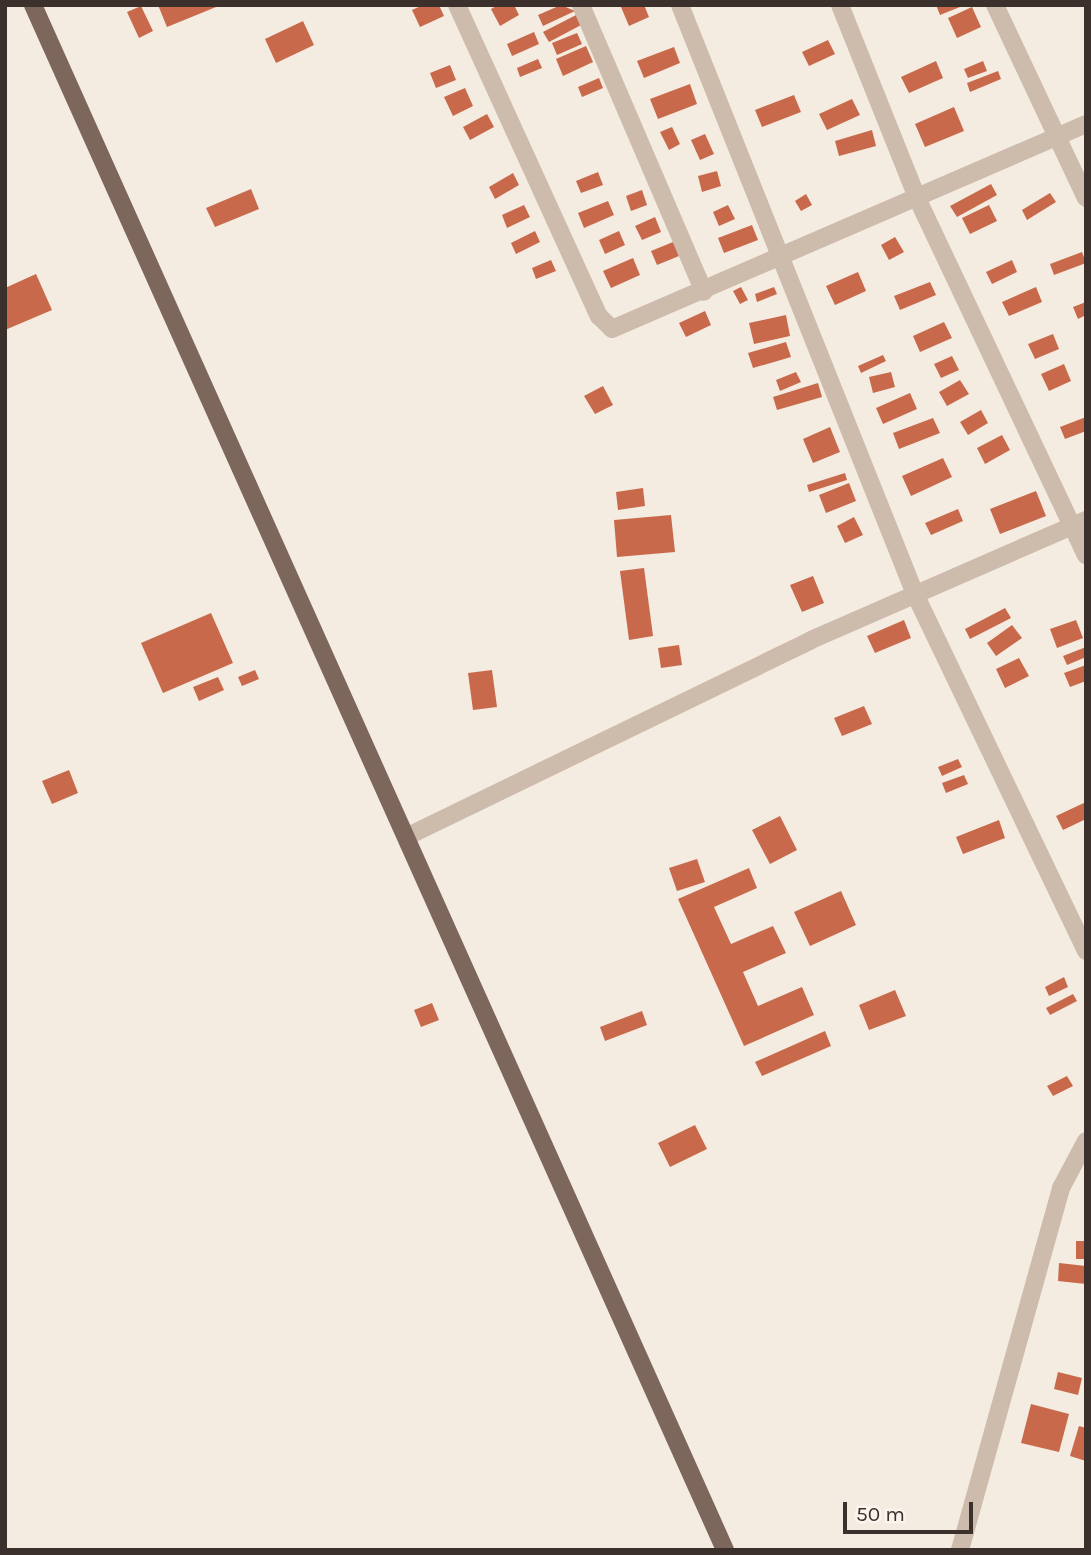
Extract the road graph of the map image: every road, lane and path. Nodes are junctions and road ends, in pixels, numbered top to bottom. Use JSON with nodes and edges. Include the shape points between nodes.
{"nodes":[{"id":1,"x":33,"y":5,"type":"edge"},
{"id":2,"x":457,"y":5,"type":"edge"},
{"id":3,"x":580,"y":5,"type":"edge"},
{"id":4,"x":680,"y":5,"type":"edge"},
{"id":5,"x":840,"y":5,"type":"edge"},
{"id":6,"x":995,"y":5,"type":"edge"},
{"id":7,"x":1086,"y":124,"type":"edge"},
{"id":8,"x":1058,"y":137,"type":"junction"},
{"id":9,"x":1086,"y":198,"type":"edge"},
{"id":10,"x":918,"y":200,"type":"junction"},
{"id":11,"x":783,"y":260,"type":"junction"},
{"id":12,"x":704,"y":292,"type":"junction"},
{"id":13,"x":1079,"y":523,"type":"edge"},
{"id":14,"x":1086,"y":555,"type":"edge"},
{"id":15,"x":915,"y":594,"type":"junction"},
{"id":16,"x":408,"y":836,"type":"junction"},
{"id":17,"x":1086,"y":951,"type":"edge"},
{"id":18,"x":1086,"y":1141,"type":"edge"},
{"id":19,"x":725,"y":1550,"type":"edge"},
{"id":20,"x":960,"y":1550,"type":"edge"}],
"edges":[{"from":1,"to":16,"type":"main road"},
{"from":2,"to":12,"type":"street","via":[[604,327],[621,327]]},
{"from":3,"to":12,"type":"street"},
{"from":4,"to":11,"type":"street"},
{"from":5,"to":10,"type":"street"},
{"from":6,"to":8,"type":"street"},
{"from":7,"to":8,"type":"street"},
{"from":8,"to":9,"type":"street"},
{"from":8,"to":10,"type":"street"},
{"from":10,"to":11,"type":"street"},
{"from":10,"to":13,"type":"street"},
{"from":11,"to":12,"type":"street"},
{"from":11,"to":15,"type":"street"},
{"from":13,"to":14,"type":"street"},
{"from":13,"to":15,"type":"street"},
{"from":15,"to":16,"type":"street"},
{"from":15,"to":17,"type":"street"},
{"from":16,"to":19,"type":"main road"},
{"from":18,"to":20,"type":"street","via":[[1061,1188]]}]}
